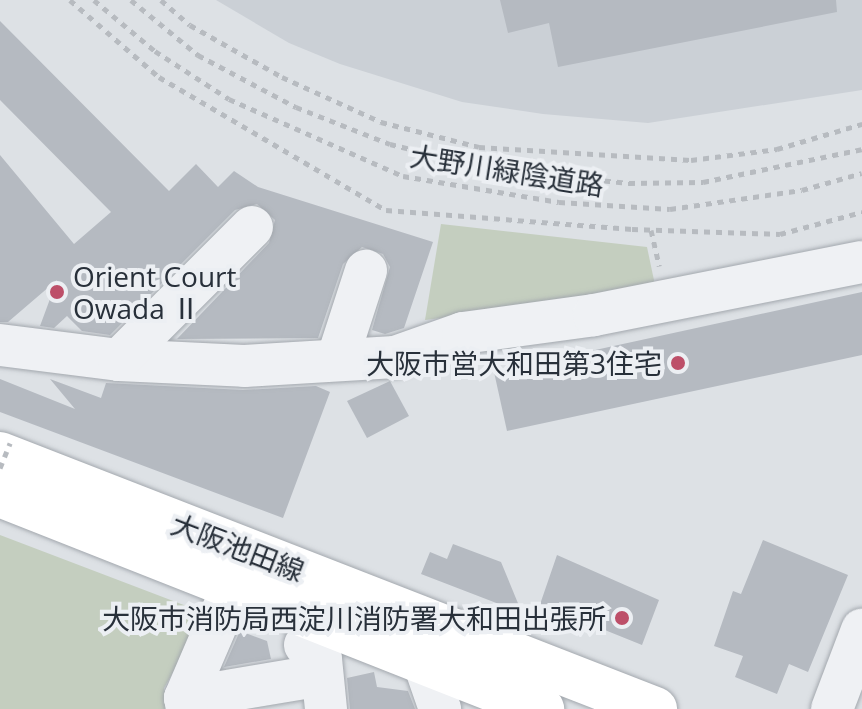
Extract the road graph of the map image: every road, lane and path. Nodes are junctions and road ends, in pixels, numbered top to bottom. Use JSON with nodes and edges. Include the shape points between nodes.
{"nodes":[{"id":1,"x":70,"y":0,"type":"edge"},
{"id":2,"x":94,"y":0,"type":"edge"},
{"id":3,"x":131,"y":0,"type":"edge"},
{"id":4,"x":161,"y":0,"type":"edge"},
{"id":5,"x":862,"y":124,"type":"edge"},
{"id":6,"x":862,"y":149,"type":"edge"},
{"id":7,"x":862,"y":173,"type":"edge"},
{"id":8,"x":862,"y":212,"type":"edge"},
{"id":9,"x":252,"y":227,"type":"dead end"},
{"id":10,"x":651,"y":230,"type":"junction"},
{"id":11,"x":862,"y":262,"type":"edge"},
{"id":12,"x":366,"y":271,"type":"dead end"},
{"id":13,"x":660,"y":272,"type":"dead end"},
{"id":14,"x":0,"y":345,"type":"edge"},
{"id":15,"x":119,"y":360,"type":"junction"},
{"id":16,"x":337,"y":360,"type":"junction"},
{"id":17,"x":5,"y":448,"type":"edge"},
{"id":18,"x":0,"y":468,"type":"edge"},
{"id":19,"x":0,"y":495,"type":"edge"},
{"id":20,"x":233,"y":586,"type":"junction"},
{"id":21,"x":862,"y":630,"type":"edge"},
{"id":22,"x":312,"y":655,"type":"edge"},
{"id":23,"x":424,"y":663,"type":"junction"},
{"id":24,"x":186,"y":703,"type":"edge"},
{"id":25,"x":440,"y":709,"type":"edge"},
{"id":26,"x":542,"y":709,"type":"edge"},
{"id":27,"x":655,"y":709,"type":"edge"},
{"id":28,"x":832,"y":709,"type":"edge"}],
"edges":[{"from":1,"to":10,"type":"path","via":[[159,77],[386,210]]},
{"from":2,"to":7,"type":"path","name":"大野川緑陰道路","via":[[155,51],[229,99],[403,176],[559,202],[670,209],[802,190]]},
{"from":3,"to":6,"type":"path","name":"大野川緑陰道路","via":[[198,55],[296,107],[390,144],[497,170],[629,183],[703,182]]},
{"from":4,"to":5,"type":"path","via":[[203,33],[381,122],[479,147],[691,160],[777,149]]},
{"from":8,"to":10,"type":"path","via":[[780,234]]},
{"from":9,"to":15,"type":"street"},
{"from":10,"to":13,"type":"path"},
{"from":11,"to":16,"type":"street","via":[[594,315],[463,333],[395,357]]},
{"from":12,"to":16,"type":"street"},
{"from":14,"to":15,"type":"street"},
{"from":15,"to":16,"type":"street","via":[[244,366]]},
{"from":17,"to":18,"type":"path","bridge":true},
{"from":17,"to":27,"type":"main road","name":"大阪池田線"},
{"from":19,"to":20,"type":"main road","name":"大阪池田線"},
{"from":20,"to":22,"type":"main road","name":"大阪池田線"},
{"from":20,"to":24,"type":"street"},
{"from":21,"to":28,"type":"street"},
{"from":22,"to":23,"type":"main road","name":"大阪池田線"},
{"from":22,"to":24,"type":"street"},
{"from":23,"to":25,"type":"street"},
{"from":23,"to":26,"type":"main road","name":"大阪池田線"}]}
